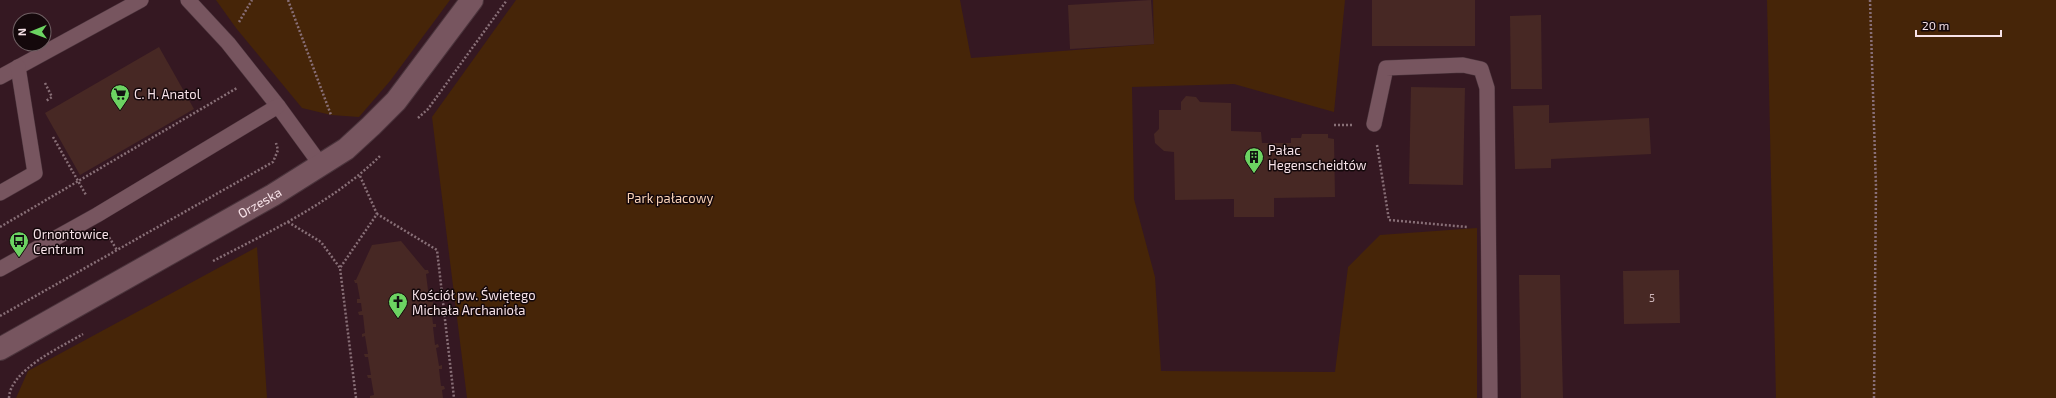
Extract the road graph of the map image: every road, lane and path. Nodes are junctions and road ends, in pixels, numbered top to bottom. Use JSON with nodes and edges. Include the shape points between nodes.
{"nodes":[{"id":1,"x":141,"y":0,"type":"edge"},
{"id":2,"x":188,"y":0,"type":"edge"},
{"id":3,"x":288,"y":0,"type":"edge"},
{"id":4,"x":472,"y":0,"type":"edge"},
{"id":5,"x":1870,"y":0,"type":"edge"},
{"id":6,"x":32,"y":59,"type":"junction"},
{"id":7,"x":18,"y":67,"type":"junction"},
{"id":8,"x":0,"y":77,"type":"edge"},
{"id":9,"x":42,"y":104,"type":"dead end"},
{"id":10,"x":278,"y":106,"type":"junction"},
{"id":11,"x":331,"y":115,"type":"dead end"},
{"id":12,"x":262,"y":116,"type":"junction"},
{"id":13,"x":1374,"y":124,"type":"junction"},
{"id":14,"x":1334,"y":125,"type":"dead end"},
{"id":15,"x":52,"y":134,"type":"dead end"},
{"id":16,"x":321,"y":165,"type":"junction"},
{"id":17,"x":78,"y":182,"type":"junction"},
{"id":18,"x":0,"y":193,"type":"edge"},
{"id":19,"x":377,"y":214,"type":"junction"},
{"id":20,"x":97,"y":215,"type":"junction"},
{"id":21,"x":288,"y":222,"type":"junction"},
{"id":22,"x":0,"y":227,"type":"edge"},
{"id":23,"x":1488,"y":229,"type":"junction"},
{"id":24,"x":117,"y":250,"type":"junction"},
{"id":25,"x":212,"y":262,"type":"dead end"},
{"id":26,"x":340,"y":268,"type":"junction"},
{"id":27,"x":0,"y":269,"type":"edge"},
{"id":28,"x":0,"y":316,"type":"edge"},
{"id":29,"x":89,"y":331,"type":"dead end"},
{"id":30,"x":0,"y":349,"type":"edge"},
{"id":31,"x":9,"y":398,"type":"edge"},
{"id":32,"x":356,"y":398,"type":"edge"},
{"id":33,"x":454,"y":398,"type":"edge"},
{"id":34,"x":1490,"y":398,"type":"edge"},
{"id":35,"x":1874,"y":398,"type":"edge"}],
"edges":[{"from":1,"to":6,"type":"lane"},
{"from":2,"to":10,"type":"lane","via":[[228,43]]},
{"from":3,"to":11,"type":"path"},
{"from":4,"to":16,"type":"street","name":"Orzeska","via":[[396,101],[351,144]]},
{"from":5,"to":35,"type":"path","via":[[1876,187]]},
{"from":6,"to":7,"type":"lane"},
{"from":6,"to":9,"type":"path","via":[[52,97]]},
{"from":7,"to":8,"type":"lane"},
{"from":7,"to":18,"type":"lane","via":[[35,173]]},
{"from":10,"to":12,"type":"lane"},
{"from":10,"to":16,"type":"lane"},
{"from":12,"to":17,"type":"path","via":[[238,88]]},
{"from":12,"to":20,"type":"lane"},
{"from":12,"to":24,"type":"path","via":[[273,131],[278,150],[273,162]]},
{"from":13,"to":14,"type":"path"},
{"from":13,"to":23,"type":"path","via":[[1389,220]]},
{"from":13,"to":23,"type":"lane","via":[[1386,68],[1463,65],[1481,69],[1488,88]]},
{"from":15,"to":17,"type":"path"},
{"from":16,"to":30,"type":"street","name":"Orzeska","via":[[273,195]]},
{"from":17,"to":20,"type":"path"},
{"from":17,"to":22,"type":"path"},
{"from":19,"to":21,"type":"path","via":[[360,176]]},
{"from":19,"to":26,"type":"path"},
{"from":19,"to":33,"type":"path","via":[[437,250]]},
{"from":20,"to":24,"type":"path"},
{"from":20,"to":27,"type":"lane"},
{"from":21,"to":25,"type":"path"},
{"from":21,"to":26,"type":"path","via":[[320,242]]},
{"from":23,"to":34,"type":"lane"},
{"from":24,"to":28,"type":"path"},
{"from":26,"to":32,"type":"path"},
{"from":29,"to":31,"type":"path","via":[[22,372],[9,392]]}]}
